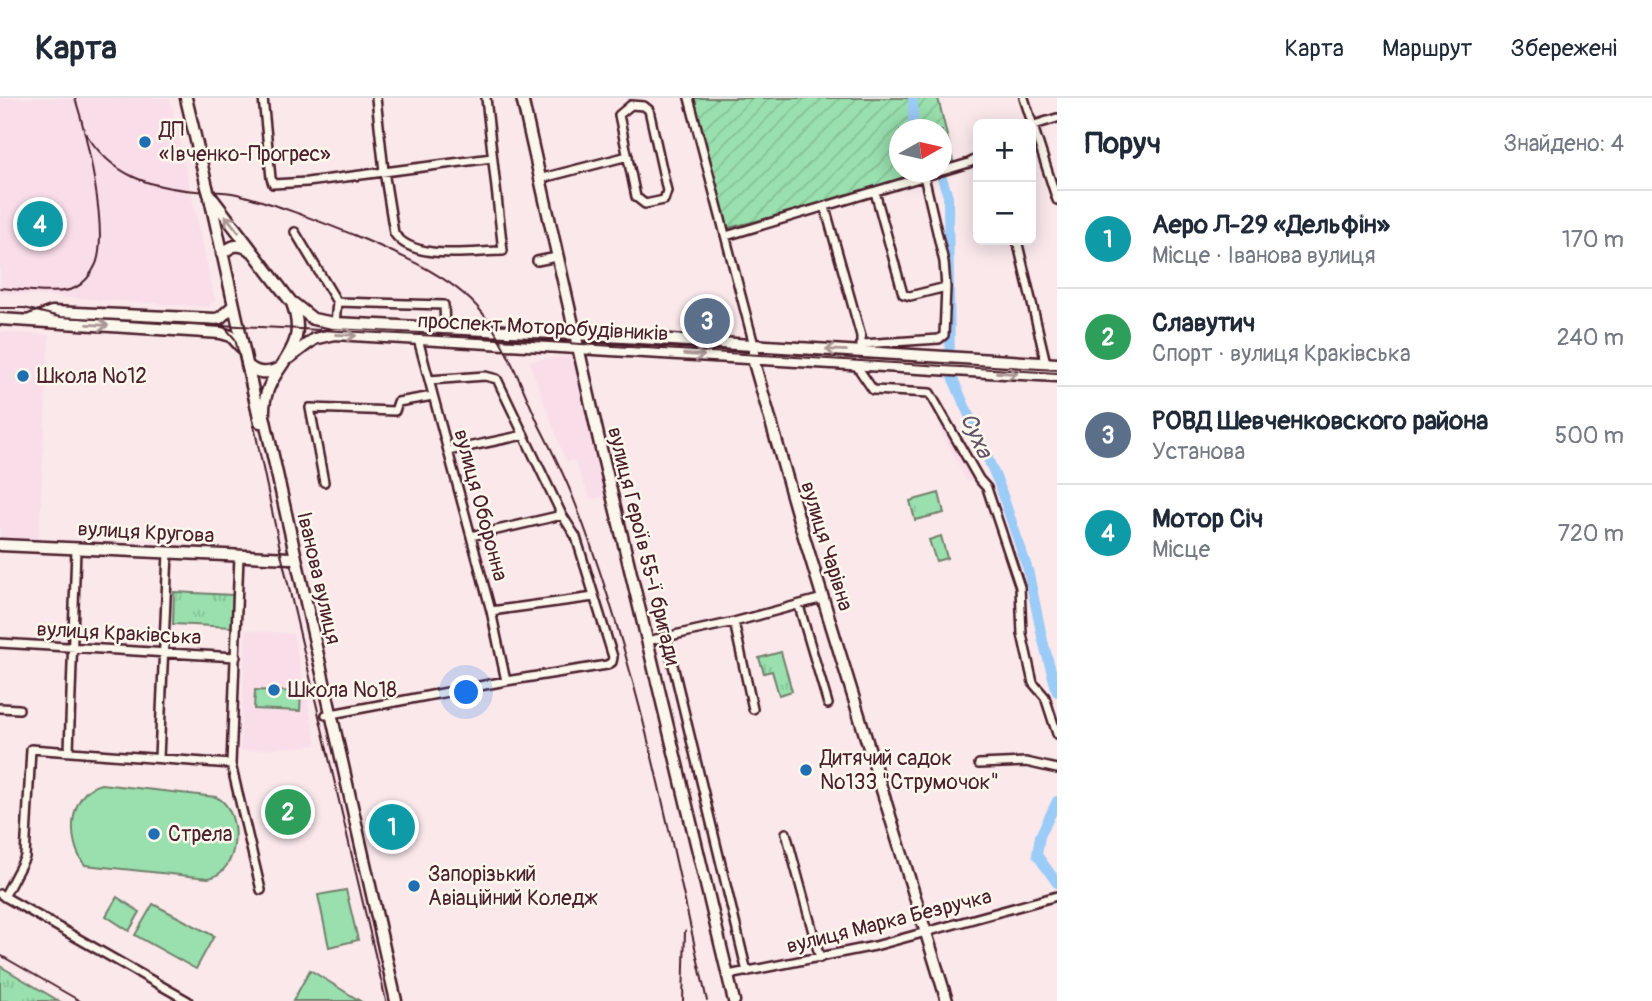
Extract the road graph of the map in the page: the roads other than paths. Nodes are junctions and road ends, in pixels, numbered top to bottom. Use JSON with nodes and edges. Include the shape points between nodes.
{"nodes":[{"id":1,"x":186,"y":98,"type":"edge"},
{"id":2,"x":263,"y":98,"type":"edge"},
{"id":3,"x":376,"y":98,"type":"edge"},
{"id":4,"x":486,"y":98,"type":"edge"},
{"id":5,"x":522,"y":98,"type":"edge"},
{"id":6,"x":689,"y":98,"type":"edge"},
{"id":7,"x":1024,"y":98,"type":"edge"},
{"id":8,"x":631,"y":101,"type":"edge"},
{"id":9,"x":1057,"y":118,"type":"edge"},
{"id":10,"x":1030,"y":119,"type":"edge"},
{"id":11,"x":1036,"y":125,"type":"edge"},
{"id":12,"x":1036,"y":138,"type":"edge"},
{"id":13,"x":628,"y":156,"type":"junction"},
{"id":14,"x":492,"y":158,"type":"junction"},
{"id":15,"x":973,"y":161,"type":"edge"},
{"id":16,"x":952,"y":168,"type":"edge"},
{"id":17,"x":384,"y":171,"type":"junction"},
{"id":18,"x":539,"y":178,"type":"junction"},
{"id":19,"x":906,"y":182,"type":"edge"},
{"id":20,"x":925,"y":182,"type":"edge"},
{"id":21,"x":208,"y":191,"type":"junction"},
{"id":22,"x":875,"y":192,"type":"junction"},
{"id":23,"x":1057,"y":200,"type":"edge"},
{"id":24,"x":825,"y":207,"type":"junction"},
{"id":25,"x":295,"y":232,"type":"dead end"},
{"id":26,"x":726,"y":236,"type":"junction"},
{"id":27,"x":1018,"y":245,"type":"edge"},
{"id":28,"x":222,"y":254,"type":"junction"},
{"id":29,"x":256,"y":254,"type":"junction"},
{"id":30,"x":557,"y":257,"type":"junction"},
{"id":31,"x":537,"y":261,"type":"dead end"},
{"id":32,"x":946,"y":287,"type":"junction"},
{"id":33,"x":337,"y":302,"type":"junction"},
{"id":34,"x":292,"y":303,"type":"junction"},
{"id":35,"x":233,"y":306,"type":"junction"},
{"id":36,"x":63,"y":312,"type":"junction"},
{"id":37,"x":0,"y":320,"type":"edge"},
{"id":38,"x":30,"y":320,"type":"junction"},
{"id":39,"x":335,"y":323,"type":"junction"},
{"id":40,"x":64,"y":324,"type":"junction"},
{"id":41,"x":445,"y":328,"type":"junction"},
{"id":42,"x":575,"y":334,"type":"junction"},
{"id":43,"x":418,"y":339,"type":"junction"},
{"id":44,"x":754,"y":345,"type":"junction"},
{"id":45,"x":577,"y":347,"type":"junction"},
{"id":46,"x":861,"y":348,"type":"junction"},
{"id":47,"x":245,"y":354,"type":"junction"},
{"id":48,"x":753,"y":359,"type":"junction"},
{"id":49,"x":1051,"y":363,"type":"edge"},
{"id":50,"x":247,"y":365,"type":"junction"},
{"id":51,"x":282,"y":365,"type":"junction"},
{"id":52,"x":856,"y":365,"type":"junction"},
{"id":53,"x":1057,"y":376,"type":"edge"},
{"id":54,"x":429,"y":380,"type":"junction"},
{"id":55,"x":433,"y":396,"type":"junction"},
{"id":56,"x":524,"y":435,"type":"junction"},
{"id":57,"x":448,"y":451,"type":"junction"},
{"id":58,"x":324,"y":482,"type":"dead end"},
{"id":59,"x":562,"y":515,"type":"junction"},
{"id":60,"x":471,"y":536,"type":"junction"},
{"id":61,"x":0,"y":545,"type":"edge"},
{"id":62,"x":76,"y":549,"type":"junction"},
{"id":63,"x":168,"y":553,"type":"junction"},
{"id":64,"x":239,"y":556,"type":"junction"},
{"id":65,"x":290,"y":558,"type":"junction"},
{"id":66,"x":594,"y":597,"type":"junction"},
{"id":67,"x":823,"y":598,"type":"junction"},
{"id":68,"x":800,"y":606,"type":"junction"},
{"id":69,"x":491,"y":611,"type":"junction"},
{"id":70,"x":734,"y":622,"type":"junction"},
{"id":71,"x":666,"y":636,"type":"junction"},
{"id":72,"x":647,"y":641,"type":"junction"},
{"id":73,"x":0,"y":643,"type":"edge"},
{"id":74,"x":73,"y":647,"type":"junction"},
{"id":75,"x":162,"y":653,"type":"junction"},
{"id":76,"x":236,"y":657,"type":"junction"},
{"id":77,"x":506,"y":681,"type":"junction"},
{"id":78,"x":828,"y":704,"type":"dead end"},
{"id":79,"x":0,"y":708,"type":"edge"},
{"id":80,"x":19,"y":709,"type":"dead end"},
{"id":81,"x":753,"y":709,"type":"dead end"},
{"id":82,"x":328,"y":714,"type":"junction"},
{"id":83,"x":1057,"y":734,"type":"edge"},
{"id":84,"x":69,"y":751,"type":"junction"},
{"id":85,"x":159,"y":758,"type":"junction"},
{"id":86,"x":232,"y":764,"type":"junction"},
{"id":87,"x":979,"y":764,"type":"dead end"},
{"id":88,"x":1057,"y":769,"type":"edge"},
{"id":89,"x":786,"y":834,"type":"dead end"},
{"id":90,"x":261,"y":890,"type":"dead end"},
{"id":91,"x":2,"y":896,"type":"edge"},
{"id":92,"x":1057,"y":896,"type":"edge"},
{"id":93,"x":927,"y":932,"type":"junction"},
{"id":94,"x":820,"y":958,"type":"junction"},
{"id":95,"x":747,"y":972,"type":"junction"},
{"id":96,"x":728,"y":975,"type":"junction"},
{"id":97,"x":188,"y":1001,"type":"edge"},
{"id":98,"x":394,"y":1001,"type":"edge"},
{"id":99,"x":734,"y":1001,"type":"edge"},
{"id":100,"x":947,"y":1001,"type":"edge"}],
"edges":[{"from":1,"to":21,"type":"main road","name":"Іванова вулиця"},
{"from":2,"to":17,"type":"street","via":[[271,178],[276,184]]},
{"from":3,"to":17,"type":"street"},
{"from":4,"to":14,"type":"street"},
{"from":5,"to":18,"type":"main road","name":"вулиця Героїв 55-ї бригади"},
{"from":6,"to":26,"type":"street","name":"вулиця Чарівна"},
{"from":7,"to":10,"type":"street"},
{"from":8,"to":13,"type":"street","via":[[619,115]]},
{"from":8,"to":13,"type":"street","via":[[649,110],[666,199],[639,201]]},
{"from":9,"to":11,"type":"street"},
{"from":12,"to":23,"type":"street"},
{"from":13,"to":18,"type":"street"},
{"from":14,"to":17,"type":"street"},
{"from":14,"to":17,"type":"street","via":[[503,251],[422,252],[398,240],[391,225]]},
{"from":15,"to":16,"type":"street"},
{"from":18,"to":30,"type":"main road","name":"вулиця Героїв 55-ї бригади"},
{"from":19,"to":22,"type":"street"},
{"from":20,"to":32,"type":"street"},
{"from":21,"to":28,"type":"main road","name":"Іванова вулиця"},
{"from":29,"to":21,"type":"main road","name":"Іванова вулиця","one_way":true},
{"from":22,"to":24,"type":"street"},
{"from":22,"to":32,"type":"street","via":[[903,293],[910,296]]},
{"from":24,"to":26,"type":"street"},
{"from":24,"to":46,"type":"street"},
{"from":25,"to":33,"type":"street"},
{"from":26,"to":44,"type":"street","name":"вулиця Чарівна"},
{"from":27,"to":49,"type":"street"},
{"from":28,"to":29,"type":"main road","via":[[239,245]]},
{"from":28,"to":35,"type":"main road","name":"Іванова вулиця"},
{"from":29,"to":34,"type":"main road","name":"Іванова вулиця"},
{"from":30,"to":31,"type":"street"},
{"from":30,"to":42,"type":"main road","name":"вулиця Героїв 55-ї бригади"},
{"from":32,"to":46,"type":"street","via":[[943,337]]},
{"from":33,"to":39,"type":"street"},
{"from":33,"to":41,"type":"street","via":[[444,305]]},
{"from":34,"to":39,"type":"main road","name":"проспект Моторобудівників","via":[[313,319]]},
{"from":34,"to":51,"type":"main road","name":"Іванова вулиця","via":[[299,332]]},
{"from":35,"to":36,"type":"main road","via":[[215,319]]},
{"from":35,"to":47,"type":"main road","name":"Іванова вулиця"},
{"from":36,"to":38,"type":"main road"},
{"from":36,"to":40,"type":"main road","via":[[60,319]]},
{"from":37,"to":38,"type":"main road"},
{"from":38,"to":40,"type":"main road"},
{"from":39,"to":41,"type":"main road","name":"проспект Моторобудівників"},
{"from":40,"to":47,"type":"main road","one_way":true,"via":[[221,332],[234,339]]},
{"from":41,"to":42,"type":"main road","name":"проспект Моторобудівників"},
{"from":42,"to":44,"type":"main road","name":"проспект Моторобудівників"},
{"from":42,"to":45,"type":"main road","name":"вулиця Героїв 55-ї бригади"},
{"from":43,"to":45,"type":"main road","name":"проспект Моторобудівників"},
{"from":51,"to":43,"type":"main road","name":"проспект Моторобудівників","one_way":true,"via":[[324,335]]},
{"from":43,"to":54,"type":"street","name":"вулиця Оборонна"},
{"from":46,"to":44,"type":"main road","name":"проспект Моторобудівників","one_way":true},
{"from":44,"to":48,"type":"main road","name":"вулиця Чарівна"},
{"from":45,"to":48,"type":"main road","name":"проспект Моторобудівників","one_way":true},
{"from":45,"to":72,"type":"main road","name":"вулиця Героїв 55-ї бригади"},
{"from":46,"to":49,"type":"main road","name":"проспект Моторобудівників"},
{"from":47,"to":50,"type":"main road","name":"Іванова вулиця"},
{"from":48,"to":52,"type":"main road","name":"проспект Моторобудівників"},
{"from":48,"to":67,"type":"main road","name":"вулиця Чарівна"},
{"from":50,"to":51,"type":"main road","via":[[264,373]]},
{"from":50,"to":65,"type":"main road","name":"Іванова вулиця"},
{"from":51,"to":82,"type":"main road","name":"Іванова вулиця","via":[[266,397],[264,416]]},
{"from":52,"to":53,"type":"main road","name":"проспект Моторобудівників","one_way":true},
{"from":52,"to":83,"type":"street","via":[[873,390],[930,393],[987,488],[1020,587],[1021,634],[1032,679],[1045,697]]},
{"from":54,"to":55,"type":"street","name":"вулиця Оборонна"},
{"from":54,"to":56,"type":"street","via":[[492,376]]},
{"from":55,"to":57,"type":"street","name":"вулиця Оборонна"},
{"from":55,"to":58,"type":"street","via":[[398,402],[395,411],[310,408]]},
{"from":56,"to":57,"type":"street"},
{"from":56,"to":59,"type":"street"},
{"from":57,"to":60,"type":"street","name":"вулиця Оборонна"},
{"from":59,"to":60,"type":"street"},
{"from":59,"to":66,"type":"street","via":[[580,548]]},
{"from":60,"to":69,"type":"street","name":"вулиця Оборонна"},
{"from":61,"to":62,"type":"main road","name":"вулиця Кругова"},
{"from":62,"to":63,"type":"main road","name":"вулиця Кругова"},
{"from":62,"to":74,"type":"street"},
{"from":63,"to":64,"type":"main road","name":"вулиця Кругова"},
{"from":63,"to":75,"type":"street"},
{"from":64,"to":65,"type":"main road","name":"вулиця Кругова"},
{"from":64,"to":76,"type":"street"},
{"from":65,"to":82,"type":"main road","name":"Іванова вулиця"},
{"from":66,"to":69,"type":"street"},
{"from":66,"to":77,"type":"street","via":[[612,662]]},
{"from":67,"to":68,"type":"street"},
{"from":67,"to":93,"type":"main road","name":"вулиця Чарівна"},
{"from":68,"to":70,"type":"street"},
{"from":68,"to":78,"type":"street"},
{"from":69,"to":77,"type":"street","name":"вулиця Оборонна"},
{"from":70,"to":71,"type":"street"},
{"from":70,"to":81,"type":"street"},
{"from":71,"to":72,"type":"street"},
{"from":71,"to":95,"type":"street"},
{"from":72,"to":96,"type":"main road","name":"вулиця Героїв 55-ї бригади"},
{"from":73,"to":74,"type":"street","name":"вулиця Краківська"},
{"from":74,"to":75,"type":"street","name":"вулиця Краківська"},
{"from":74,"to":84,"type":"street"},
{"from":75,"to":76,"type":"street","name":"вулиця Краківська"},
{"from":75,"to":85,"type":"street"},
{"from":76,"to":86,"type":"street"},
{"from":77,"to":82,"type":"street"},
{"from":79,"to":80,"type":"street"},
{"from":82,"to":98,"type":"main road","name":"Іванова вулиця"},
{"from":84,"to":85,"type":"street"},
{"from":84,"to":91,"type":"street","via":[[31,749],[25,857]]},
{"from":85,"to":86,"type":"street"},
{"from":86,"to":90,"type":"street"},
{"from":87,"to":88,"type":"street","via":[[1017,762]]},
{"from":89,"to":94,"type":"street"},
{"from":91,"to":97,"type":"street"},
{"from":92,"to":93,"type":"street","name":"вулиця Марка Безручка"},
{"from":93,"to":94,"type":"street","name":"вулиця Марка Безручка"},
{"from":93,"to":100,"type":"main road","name":"вулиця Чарівна"},
{"from":94,"to":95,"type":"street","name":"вулиця Марка Безручка"},
{"from":95,"to":96,"type":"street","name":"вулиця Марка Безручка"},
{"from":96,"to":99,"type":"main road","name":"вулиця Героїв 55-ї бригади"}]}
